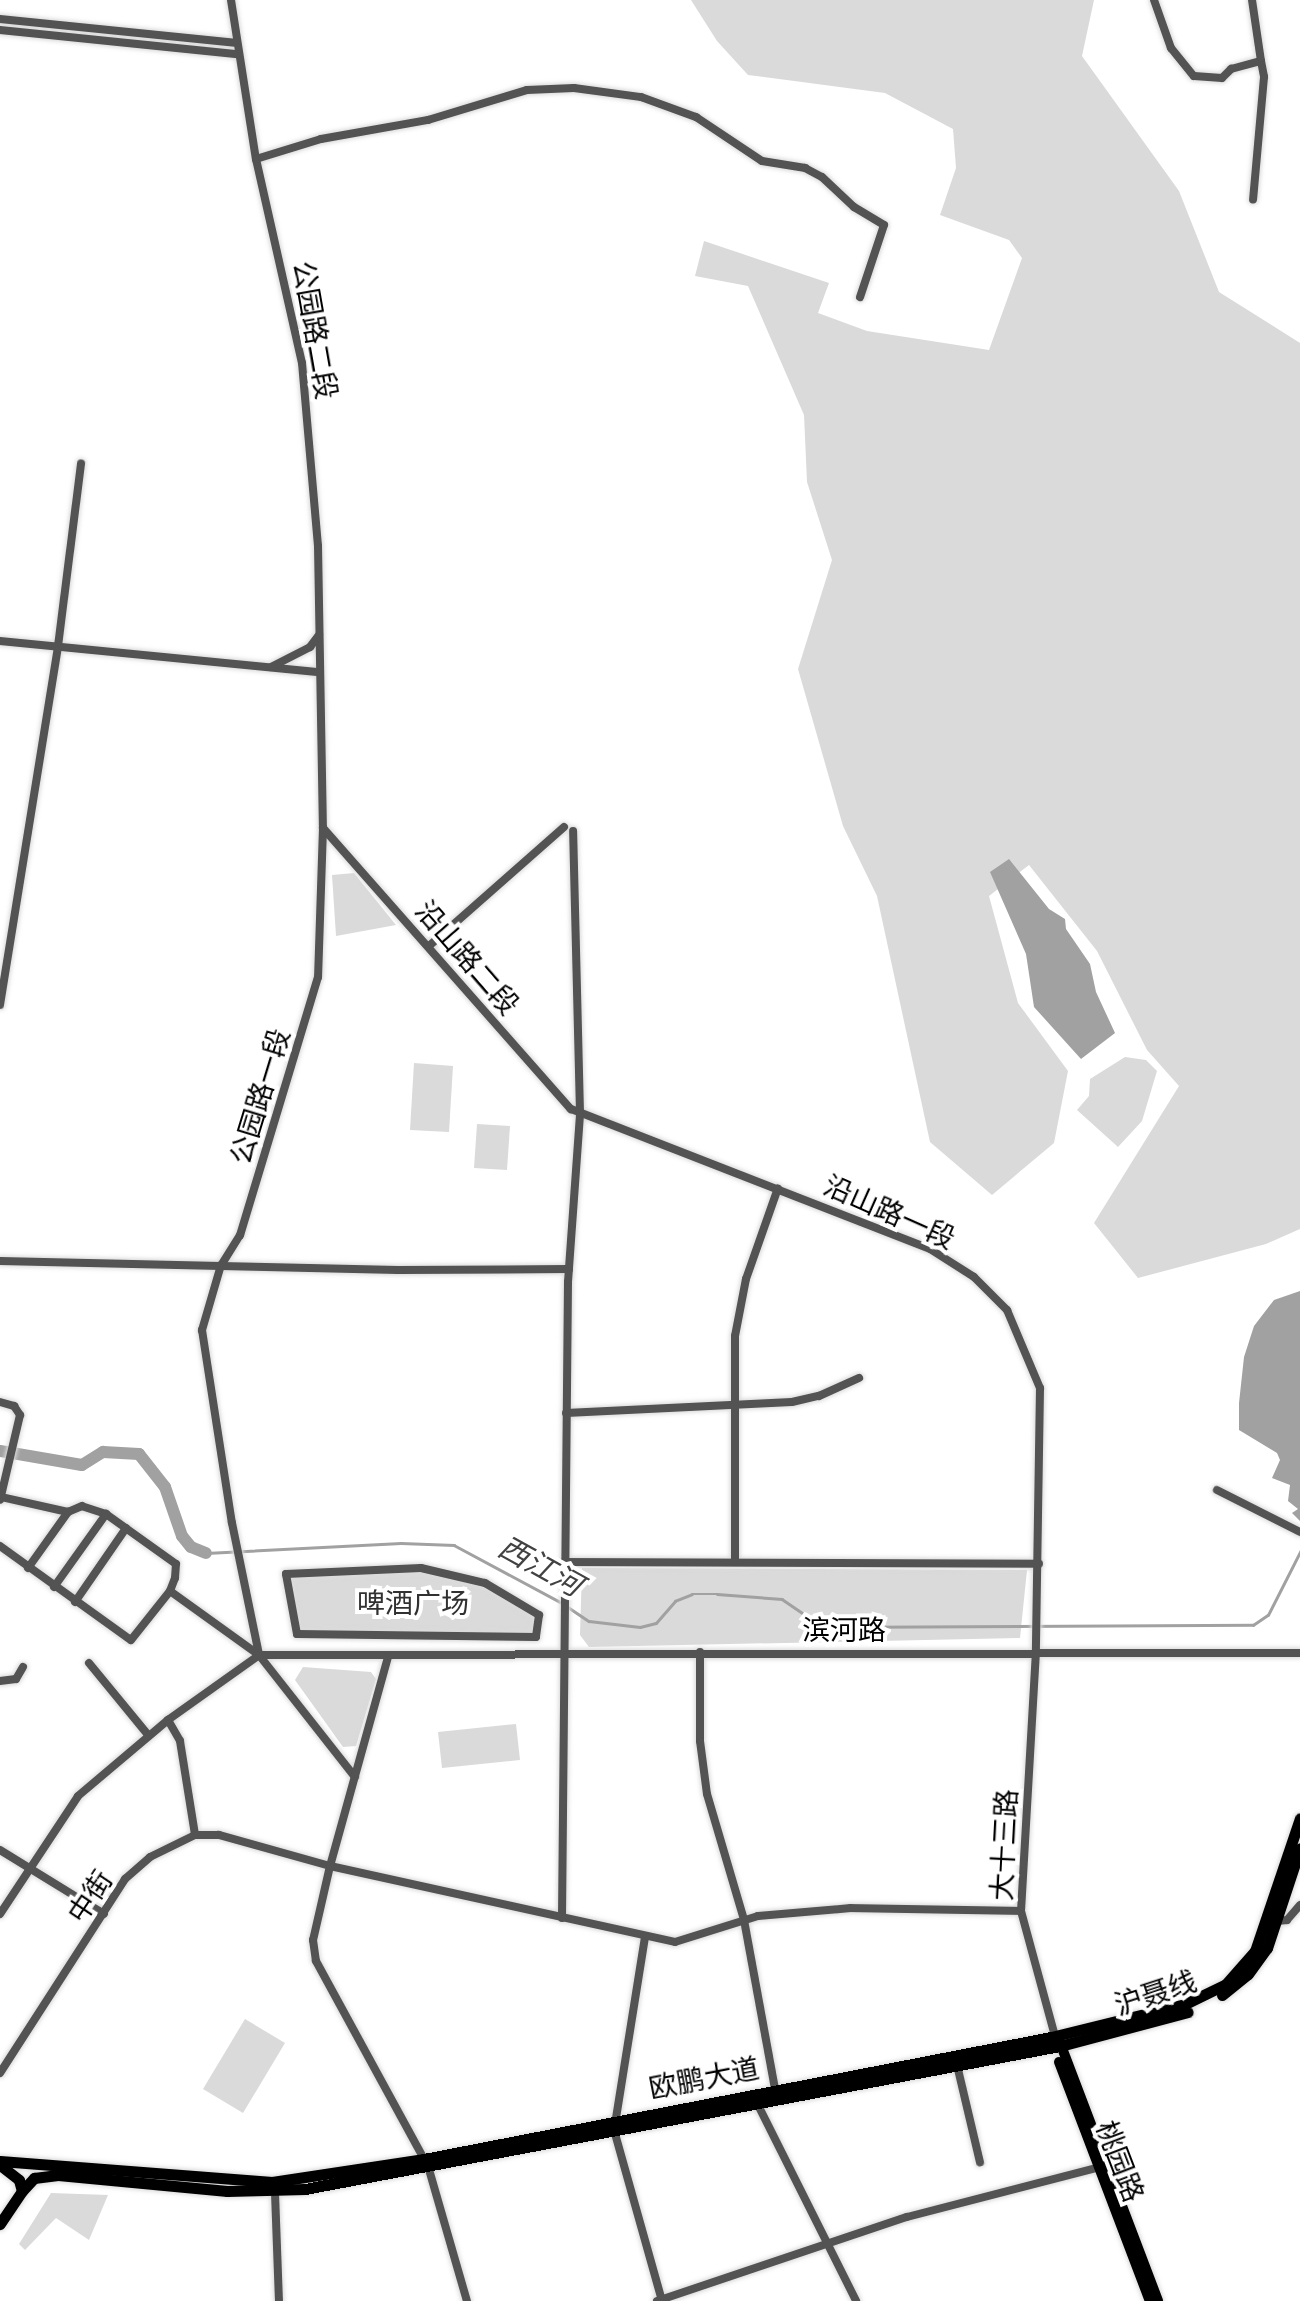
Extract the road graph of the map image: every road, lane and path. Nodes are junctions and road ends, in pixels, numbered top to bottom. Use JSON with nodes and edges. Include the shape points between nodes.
{"nodes":[{"id":1,"x":231,"y":0,"type":"edge"},
{"id":2,"x":1154,"y":0,"type":"edge"},
{"id":3,"x":1252,"y":0,"type":"edge"},
{"id":4,"x":0,"y":19,"type":"edge"},
{"id":5,"x":0,"y":30,"type":"edge"},
{"id":6,"x":235,"y":42,"type":"junction"},
{"id":7,"x":238,"y":54,"type":"junction"},
{"id":8,"x":1260,"y":61,"type":"junction"},
{"id":9,"x":256,"y":160,"type":"junction"},
{"id":10,"x":1253,"y":200,"type":"dead end"},
{"id":11,"x":860,"y":297,"type":"dead end"},
{"id":12,"x":81,"y":464,"type":"dead end"},
{"id":13,"x":319,"y":636,"type":"junction"},
{"id":14,"x":0,"y":641,"type":"edge"},
{"id":15,"x":58,"y":646,"type":"junction"},
{"id":16,"x":271,"y":667,"type":"junction"},
{"id":17,"x":319,"y":672,"type":"junction"},
{"id":18,"x":322,"y":828,"type":"junction"},
{"id":19,"x":429,"y":946,"type":"junction"},
{"id":20,"x":0,"y":1005,"type":"edge"},
{"id":21,"x":580,"y":1113,"type":"junction"},
{"id":22,"x":778,"y":1188,"type":"junction"},
{"id":23,"x":0,"y":1261,"type":"edge"},
{"id":24,"x":221,"y":1265,"type":"junction"},
{"id":25,"x":569,"y":1269,"type":"junction"},
{"id":26,"x":859,"y":1378,"type":"dead end"},
{"id":27,"x":0,"y":1402,"type":"edge"},
{"id":28,"x":738,"y":1408,"type":"junction"},
{"id":29,"x":566,"y":1413,"type":"junction"},
{"id":30,"x":0,"y":1443,"type":"edge"},
{"id":31,"x":9,"y":1456,"type":"edge"},
{"id":32,"x":1218,"y":1490,"type":"dead end"},
{"id":33,"x":0,"y":1498,"type":"edge"},
{"id":34,"x":68,"y":1512,"type":"junction"},
{"id":35,"x":106,"y":1514,"type":"junction"},
{"id":36,"x":126,"y":1528,"type":"junction"},
{"id":37,"x":1300,"y":1532,"type":"edge"},
{"id":38,"x":0,"y":1546,"type":"edge"},
{"id":39,"x":735,"y":1562,"type":"junction"},
{"id":40,"x":1039,"y":1564,"type":"junction"},
{"id":41,"x":564,"y":1566,"type":"junction"},
{"id":42,"x":28,"y":1568,"type":"junction"},
{"id":43,"x":286,"y":1574,"type":"joint"},
{"id":44,"x":54,"y":1587,"type":"junction"},
{"id":45,"x":170,"y":1591,"type":"junction"},
{"id":46,"x":1037,"y":1595,"type":"joint"},
{"id":47,"x":75,"y":1602,"type":"junction"},
{"id":48,"x":700,"y":1652,"type":"junction"},
{"id":49,"x":1036,"y":1652,"type":"junction"},
{"id":50,"x":1300,"y":1653,"type":"edge"},
{"id":51,"x":259,"y":1655,"type":"junction"},
{"id":52,"x":565,"y":1655,"type":"junction"},
{"id":53,"x":388,"y":1658,"type":"junction"},
{"id":54,"x":89,"y":1662,"type":"dead end"},
{"id":55,"x":23,"y":1667,"type":"dead end"},
{"id":56,"x":0,"y":1681,"type":"edge"},
{"id":57,"x":168,"y":1720,"type":"junction"},
{"id":58,"x":149,"y":1736,"type":"junction"},
{"id":59,"x":354,"y":1777,"type":"junction"},
{"id":60,"x":1300,"y":1818,"type":"edge"},
{"id":61,"x":195,"y":1835,"type":"junction"},
{"id":62,"x":1300,"y":1848,"type":"edge"},
{"id":63,"x":0,"y":1850,"type":"edge"},
{"id":64,"x":330,"y":1866,"type":"junction"},
{"id":65,"x":30,"y":1868,"type":"junction"},
{"id":66,"x":1300,"y":1905,"type":"edge"},
{"id":67,"x":1021,"y":1911,"type":"junction"},
{"id":68,"x":0,"y":1914,"type":"edge"},
{"id":69,"x":104,"y":1914,"type":"junction"},
{"id":70,"x":562,"y":1918,"type":"junction"},
{"id":71,"x":744,"y":1920,"type":"junction"},
{"id":72,"x":1278,"y":1921,"type":"junction"},
{"id":73,"x":94,"y":1930,"type":"junction"},
{"id":74,"x":104,"y":1936,"type":"dead end"},
{"id":75,"x":645,"y":1937,"type":"junction"},
{"id":76,"x":1055,"y":2040,"type":"junction"},
{"id":77,"x":957,"y":2065,"type":"junction"},
{"id":78,"x":0,"y":2073,"type":"edge"},
{"id":79,"x":776,"y":2094,"type":"junction"},
{"id":80,"x":754,"y":2098,"type":"junction"},
{"id":81,"x":615,"y":2125,"type":"junction"},
{"id":82,"x":426,"y":2162,"type":"junction"},
{"id":83,"x":980,"y":2162,"type":"dead end"},
{"id":84,"x":0,"y":2163,"type":"edge"},
{"id":85,"x":1104,"y":2167,"type":"junction"},
{"id":86,"x":22,"y":2191,"type":"junction"},
{"id":87,"x":275,"y":2193,"type":"junction"},
{"id":88,"x":0,"y":2224,"type":"edge"},
{"id":89,"x":826,"y":2243,"type":"junction"},
{"id":90,"x":1155,"y":2300,"type":"edge"},
{"id":91,"x":279,"y":2301,"type":"edge"},
{"id":92,"x":467,"y":2301,"type":"edge"},
{"id":93,"x":660,"y":2301,"type":"edge"},
{"id":94,"x":856,"y":2301,"type":"edge"}],
"edges":[{"from":1,"to":6,"type":"street","name":"公园路二段"},
{"from":2,"to":8,"type":"street","via":[[1172,48],[1194,76],[1222,78]]},
{"from":3,"to":8,"type":"street"},
{"from":4,"to":6,"type":"street"},
{"from":5,"to":7,"type":"street"},
{"from":6,"to":7,"type":"street","name":"公园路二段"},
{"from":7,"to":9,"type":"street","name":"公园路二段"},
{"from":8,"to":10,"type":"street"},
{"from":9,"to":11,"type":"street","via":[[527,90],[642,97],[696,118],[762,161],[822,176],[884,225]]},
{"from":9,"to":13,"type":"street","name":"公园路二段","via":[[302,363]]},
{"from":12,"to":15,"type":"street"},
{"from":13,"to":16,"type":"street"},
{"from":13,"to":17,"type":"street","name":"公园路二段"},
{"from":14,"to":15,"type":"street"},
{"from":15,"to":16,"type":"street"},
{"from":15,"to":20,"type":"street"},
{"from":16,"to":17,"type":"street"},
{"from":17,"to":18,"type":"street","name":"公园路一段"},
{"from":18,"to":19,"type":"street","name":"沿山路二段"},
{"from":18,"to":24,"type":"street","name":"公园路一段","via":[[318,977],[240,1235]]},
{"from":19,"to":21,"type":"street","name":"沿山路二段"},
{"from":19,"to":21,"type":"street","via":[[568,829]]},
{"from":21,"to":22,"type":"street","name":"沿山路一段"},
{"from":21,"to":25,"type":"street"},
{"from":22,"to":28,"type":"street","via":[[739,1317]]},
{"from":22,"to":40,"type":"street","name":"沿山路一段","via":[[930,1249],[974,1276],[1007,1310],[1040,1388]]},
{"from":23,"to":24,"type":"street"},
{"from":24,"to":25,"type":"street"},
{"from":24,"to":51,"type":"street","name":"公园路一段","via":[[202,1330]]},
{"from":25,"to":29,"type":"street"},
{"from":26,"to":28,"type":"street","via":[[819,1396]]},
{"from":27,"to":31,"type":"street","via":[[20,1415]]},
{"from":28,"to":29,"type":"street"},
{"from":28,"to":39,"type":"street"},
{"from":29,"to":41,"type":"street"},
{"from":30,"to":31,"type":"street"},
{"from":31,"to":33,"type":"street"},
{"from":32,"to":37,"type":"street"},
{"from":33,"to":34,"type":"street"},
{"from":34,"to":35,"type":"street","via":[[82,1506]]},
{"from":34,"to":42,"type":"street"},
{"from":35,"to":36,"type":"street"},
{"from":35,"to":44,"type":"street"},
{"from":36,"to":45,"type":"street","via":[[176,1564]]},
{"from":36,"to":47,"type":"street"},
{"from":38,"to":42,"type":"street"},
{"from":39,"to":40,"type":"street"},
{"from":39,"to":41,"type":"street"},
{"from":40,"to":46,"type":"street","name":"沿山路一段"},
{"from":41,"to":52,"type":"street"},
{"from":42,"to":44,"type":"street"},
{"from":43,"to":43,"type":"street","via":[[297,1634],[536,1636],[539,1616],[485,1584],[421,1568]]},
{"from":44,"to":47,"type":"street"},
{"from":45,"to":47,"type":"street","via":[[131,1640]]},
{"from":45,"to":51,"type":"street"},
{"from":46,"to":49,"type":"street","name":"大十三路"},
{"from":48,"to":49,"type":"street","name":"滨河路"},
{"from":48,"to":52,"type":"street","name":"滨河路"},
{"from":48,"to":71,"type":"street","via":[[707,1794]]},
{"from":49,"to":50,"type":"street","name":"滨河路"},
{"from":49,"to":67,"type":"street","name":"大十三路"},
{"from":51,"to":53,"type":"street","name":"滨河路"},
{"from":51,"to":57,"type":"street"},
{"from":51,"to":59,"type":"street"},
{"from":52,"to":53,"type":"street","name":"滨河路"},
{"from":52,"to":70,"type":"street"},
{"from":53,"to":59,"type":"street"},
{"from":54,"to":58,"type":"street"},
{"from":55,"to":56,"type":"street","via":[[16,1679]]},
{"from":57,"to":58,"type":"street"},
{"from":57,"to":61,"type":"street","via":[[180,1741]]},
{"from":58,"to":65,"type":"street","via":[[78,1796]]},
{"from":59,"to":64,"type":"street"},
{"from":60,"to":76,"type":"highway","name":"欧鹏大道","via":[[1262,1937],[1236,1974],[1198,2000]]},
{"from":61,"to":64,"type":"street","via":[[219,1835]]},
{"from":61,"to":69,"type":"street","name":"中街","via":[[150,1857],[125,1879]]},
{"from":62,"to":72,"type":"highway","name":"沪聂线"},
{"from":63,"to":65,"type":"street"},
{"from":64,"to":70,"type":"street"},
{"from":64,"to":82,"type":"street","via":[[313,1940],[316,1961]]},
{"from":65,"to":68,"type":"street"},
{"from":65,"to":69,"type":"street"},
{"from":66,"to":72,"type":"street"},
{"from":67,"to":71,"type":"street","via":[[851,1908]]},
{"from":67,"to":76,"type":"street","name":"大十三路"},
{"from":69,"to":73,"type":"street","name":"中街"},
{"from":70,"to":75,"type":"street"},
{"from":71,"to":75,"type":"street","via":[[675,1942]]},
{"from":71,"to":79,"type":"street"},
{"from":72,"to":76,"type":"highway","name":"沪聂线","via":[[1258,1963],[1194,2010]]},
{"from":73,"to":74,"type":"street"},
{"from":73,"to":78,"type":"street","name":"中街"},
{"from":75,"to":81,"type":"street"},
{"from":76,"to":77,"type":"highway","name":"欧鹏大道"},
{"from":76,"to":79,"type":"highway","name":"欧鹏大道"},
{"from":76,"to":85,"type":"main road","name":"桃园路"},
{"from":77,"to":79,"type":"highway","name":"欧鹏大道"},
{"from":77,"to":83,"type":"street"},
{"from":79,"to":80,"type":"highway","name":"欧鹏大道"},
{"from":80,"to":81,"type":"highway","name":"欧鹏大道"},
{"from":80,"to":89,"type":"street"},
{"from":81,"to":82,"type":"highway","name":"欧鹏大道"},
{"from":81,"to":93,"type":"street"},
{"from":82,"to":84,"type":"highway","name":"欧鹏大道","via":[[272,2182]]},
{"from":82,"to":87,"type":"highway","name":"欧鹏大道"},
{"from":82,"to":92,"type":"street"},
{"from":84,"to":86,"type":"highway","via":[[20,2180]]},
{"from":85,"to":89,"type":"street"},
{"from":85,"to":90,"type":"main road","name":"桃园路"},
{"from":86,"to":87,"type":"highway","name":"欧鹏大道","via":[[34,2178],[58,2176]]},
{"from":86,"to":88,"type":"highway"},
{"from":87,"to":91,"type":"street"},
{"from":89,"to":93,"type":"street"},
{"from":89,"to":94,"type":"street"}]}
